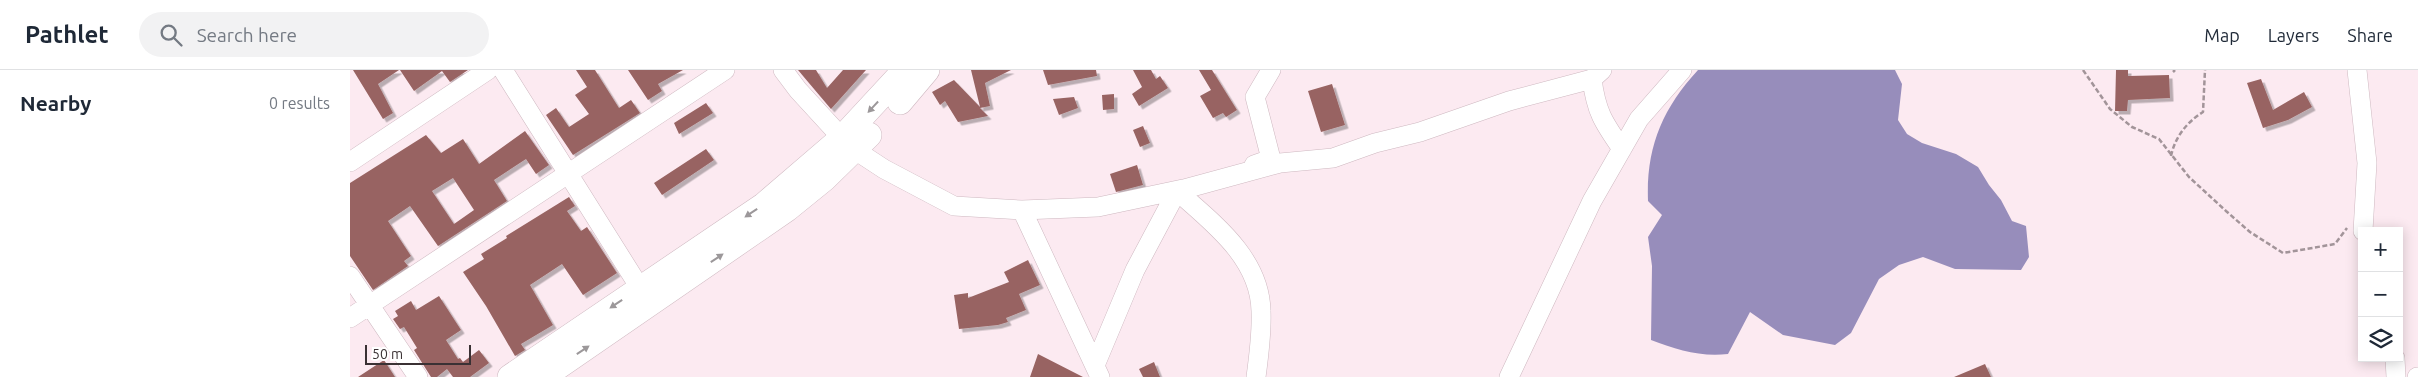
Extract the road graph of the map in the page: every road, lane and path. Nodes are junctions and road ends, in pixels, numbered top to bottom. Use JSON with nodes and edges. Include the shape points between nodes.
{"nodes":[{"id":1,"x":488,"y":70,"type":"edge"},
{"id":2,"x":503,"y":70,"type":"edge"},
{"id":3,"x":725,"y":70,"type":"edge"},
{"id":4,"x":784,"y":70,"type":"edge"},
{"id":5,"x":905,"y":70,"type":"edge"},
{"id":6,"x":927,"y":70,"type":"edge"},
{"id":7,"x":1682,"y":70,"type":"edge"},
{"id":8,"x":2083,"y":70,"type":"edge"},
{"id":9,"x":2205,"y":70,"type":"edge"},
{"id":10,"x":2357,"y":70,"type":"edge"},
{"id":11,"x":1269,"y":71,"type":"edge"},
{"id":12,"x":1597,"y":74,"type":"edge"},
{"id":13,"x":849,"y":144,"type":"junction"},
{"id":14,"x":1622,"y":149,"type":"junction"},
{"id":15,"x":2171,"y":156,"type":"junction"},
{"id":16,"x":350,"y":162,"type":"edge"},
{"id":17,"x":569,"y":175,"type":"junction"},
{"id":18,"x":1177,"y":191,"type":"junction"},
{"id":19,"x":1022,"y":210,"type":"junction"},
{"id":20,"x":2356,"y":228,"type":"edge"},
{"id":21,"x":350,"y":276,"type":"edge"},
{"id":22,"x":640,"y":288,"type":"junction"},
{"id":23,"x":369,"y":305,"type":"junction"},
{"id":24,"x":350,"y":318,"type":"edge"},
{"id":25,"x":2395,"y":362,"type":"edge"},
{"id":26,"x":1098,"y":370,"type":"edge"},
{"id":27,"x":418,"y":377,"type":"edge"},
{"id":28,"x":510,"y":377,"type":"edge"},
{"id":29,"x":542,"y":377,"type":"edge"},
{"id":30,"x":1256,"y":377,"type":"edge"},
{"id":31,"x":1509,"y":377,"type":"edge"},
{"id":32,"x":2396,"y":377,"type":"edge"}],
"edges":[{"from":1,"to":16,"type":"street"},
{"from":2,"to":17,"type":"street"},
{"from":3,"to":17,"type":"street"},
{"from":4,"to":13,"type":"street","via":[[798,90]]},
{"from":5,"to":13,"type":"main road","one_way":true},
{"from":6,"to":13,"type":"main road","via":[[885,120]]},
{"from":7,"to":14,"type":"street","via":[[1639,119]]},
{"from":8,"to":15,"type":"path","via":[[2110,109],[2132,127],[2159,140]]},
{"from":9,"to":15,"type":"path","via":[[2204,112],[2194,118],[2176,140]]},
{"from":10,"to":20,"type":"street","via":[[2367,163]]},
{"from":11,"to":18,"type":"street","via":[[1255,97],[1271,159]]},
{"from":12,"to":14,"type":"street","via":[[1595,104]]},
{"from":12,"to":18,"type":"street","via":[[1333,158],[1280,163]]},
{"from":13,"to":19,"type":"street","via":[[892,174],[954,206]]},
{"from":13,"to":22,"type":"main road","one_way":true},
{"from":29,"to":13,"type":"main road","one_way":true,"via":[[787,209]]},
{"from":14,"to":31,"type":"street","via":[[1592,201]]},
{"from":15,"to":20,"type":"path","via":[[2250,232],[2283,253],[2334,244]]},
{"from":17,"to":22,"type":"street"},
{"from":17,"to":23,"type":"street"},
{"from":18,"to":19,"type":"street","via":[[1098,207]]},
{"from":18,"to":26,"type":"street","via":[[1135,270]]},
{"from":18,"to":30,"type":"street","via":[[1229,238],[1255,285],[1261,309]]},
{"from":19,"to":26,"type":"street"},
{"from":21,"to":23,"type":"street"},
{"from":22,"to":28,"type":"main road","one_way":true},
{"from":23,"to":24,"type":"street"},
{"from":23,"to":27,"type":"street"},
{"from":25,"to":32,"type":"street"}]}
